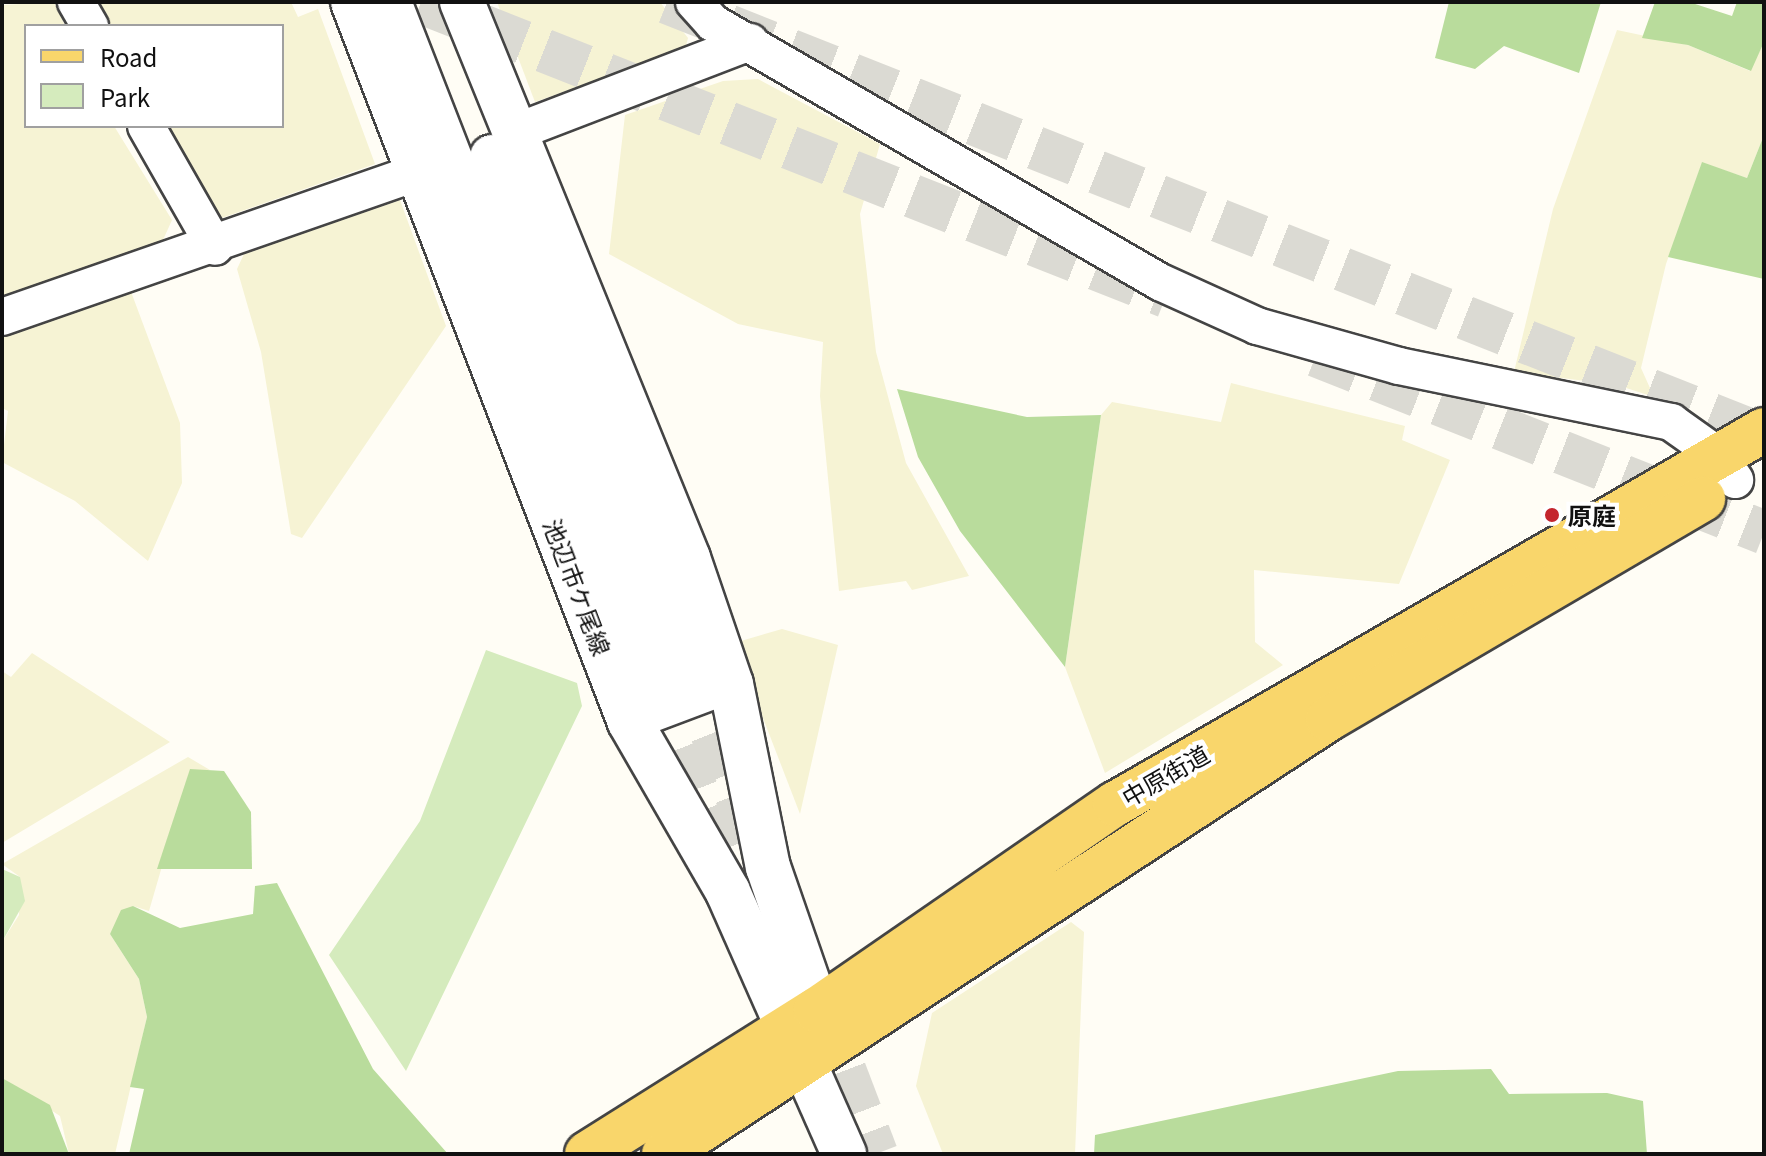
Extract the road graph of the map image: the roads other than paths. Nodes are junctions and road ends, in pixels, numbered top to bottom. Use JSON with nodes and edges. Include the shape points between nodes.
{"nodes":[{"id":1,"x":76,"y":2,"type":"edge"},
{"id":2,"x":353,"y":2,"type":"edge"},
{"id":3,"x":389,"y":2,"type":"edge"},
{"id":4,"x":433,"y":2,"type":"edge"},
{"id":5,"x":462,"y":2,"type":"edge"},
{"id":6,"x":694,"y":2,"type":"edge"},
{"id":7,"x":89,"y":24,"type":"edge"},
{"id":8,"x":750,"y":42,"type":"junction"},
{"id":9,"x":147,"y":128,"type":"edge"},
{"id":10,"x":513,"y":133,"type":"junction"},
{"id":11,"x":418,"y":172,"type":"junction"},
{"id":12,"x":215,"y":247,"type":"junction"},
{"id":13,"x":2,"y":317,"type":"edge"},
{"id":14,"x":1764,"y":430,"type":"edge"},
{"id":15,"x":1739,"y":467,"type":"edge"},
{"id":16,"x":731,"y":684,"type":"junction"},
{"id":17,"x":630,"y":722,"type":"junction"},
{"id":18,"x":811,"y":1037,"type":"junction"},
{"id":19,"x":587,"y":1154,"type":"edge"},
{"id":20,"x":664,"y":1154,"type":"edge"},
{"id":21,"x":844,"y":1154,"type":"edge"},
{"id":22,"x":874,"y":1154,"type":"edge"}],
"edges":[{"from":1,"to":7,"type":"street"},
{"from":2,"to":11,"type":"street","name":"池辺市ケ尾線"},
{"from":3,"to":4,"type":"street","name":"池辺市ケ尾線","via":[[672,679]]},
{"from":5,"to":10,"type":"street","name":"池辺市ケ尾線"},
{"from":6,"to":8,"type":"street","via":[[713,23]]},
{"from":8,"to":10,"type":"street"},
{"from":8,"to":15,"type":"street","via":[[1160,282],[1257,326],[1399,366],[1671,422]]},
{"from":9,"to":12,"type":"street"},
{"from":10,"to":16,"type":"street","name":"池辺市ケ尾線","via":[[688,558]]},
{"from":11,"to":12,"type":"street"},
{"from":11,"to":17,"type":"street","name":"池辺市ケ尾線"},
{"from":12,"to":13,"type":"street"},
{"from":14,"to":15,"type":"main road","name":"中原街道"},
{"from":15,"to":18,"type":"main road","name":"中原街道"},
{"from":16,"to":17,"type":"street"},
{"from":16,"to":18,"type":"street","name":"池辺市ケ尾線","via":[[768,867]]},
{"from":17,"to":18,"type":"street","name":"池辺市ケ尾線"},
{"from":18,"to":19,"type":"main road","name":"中原街道"},
{"from":18,"to":20,"type":"main road","name":"中原街道"},
{"from":18,"to":21,"type":"street","name":"池辺市ケ尾線"},
{"from":18,"to":22,"type":"street","name":"池辺市ケ尾線"}]}
